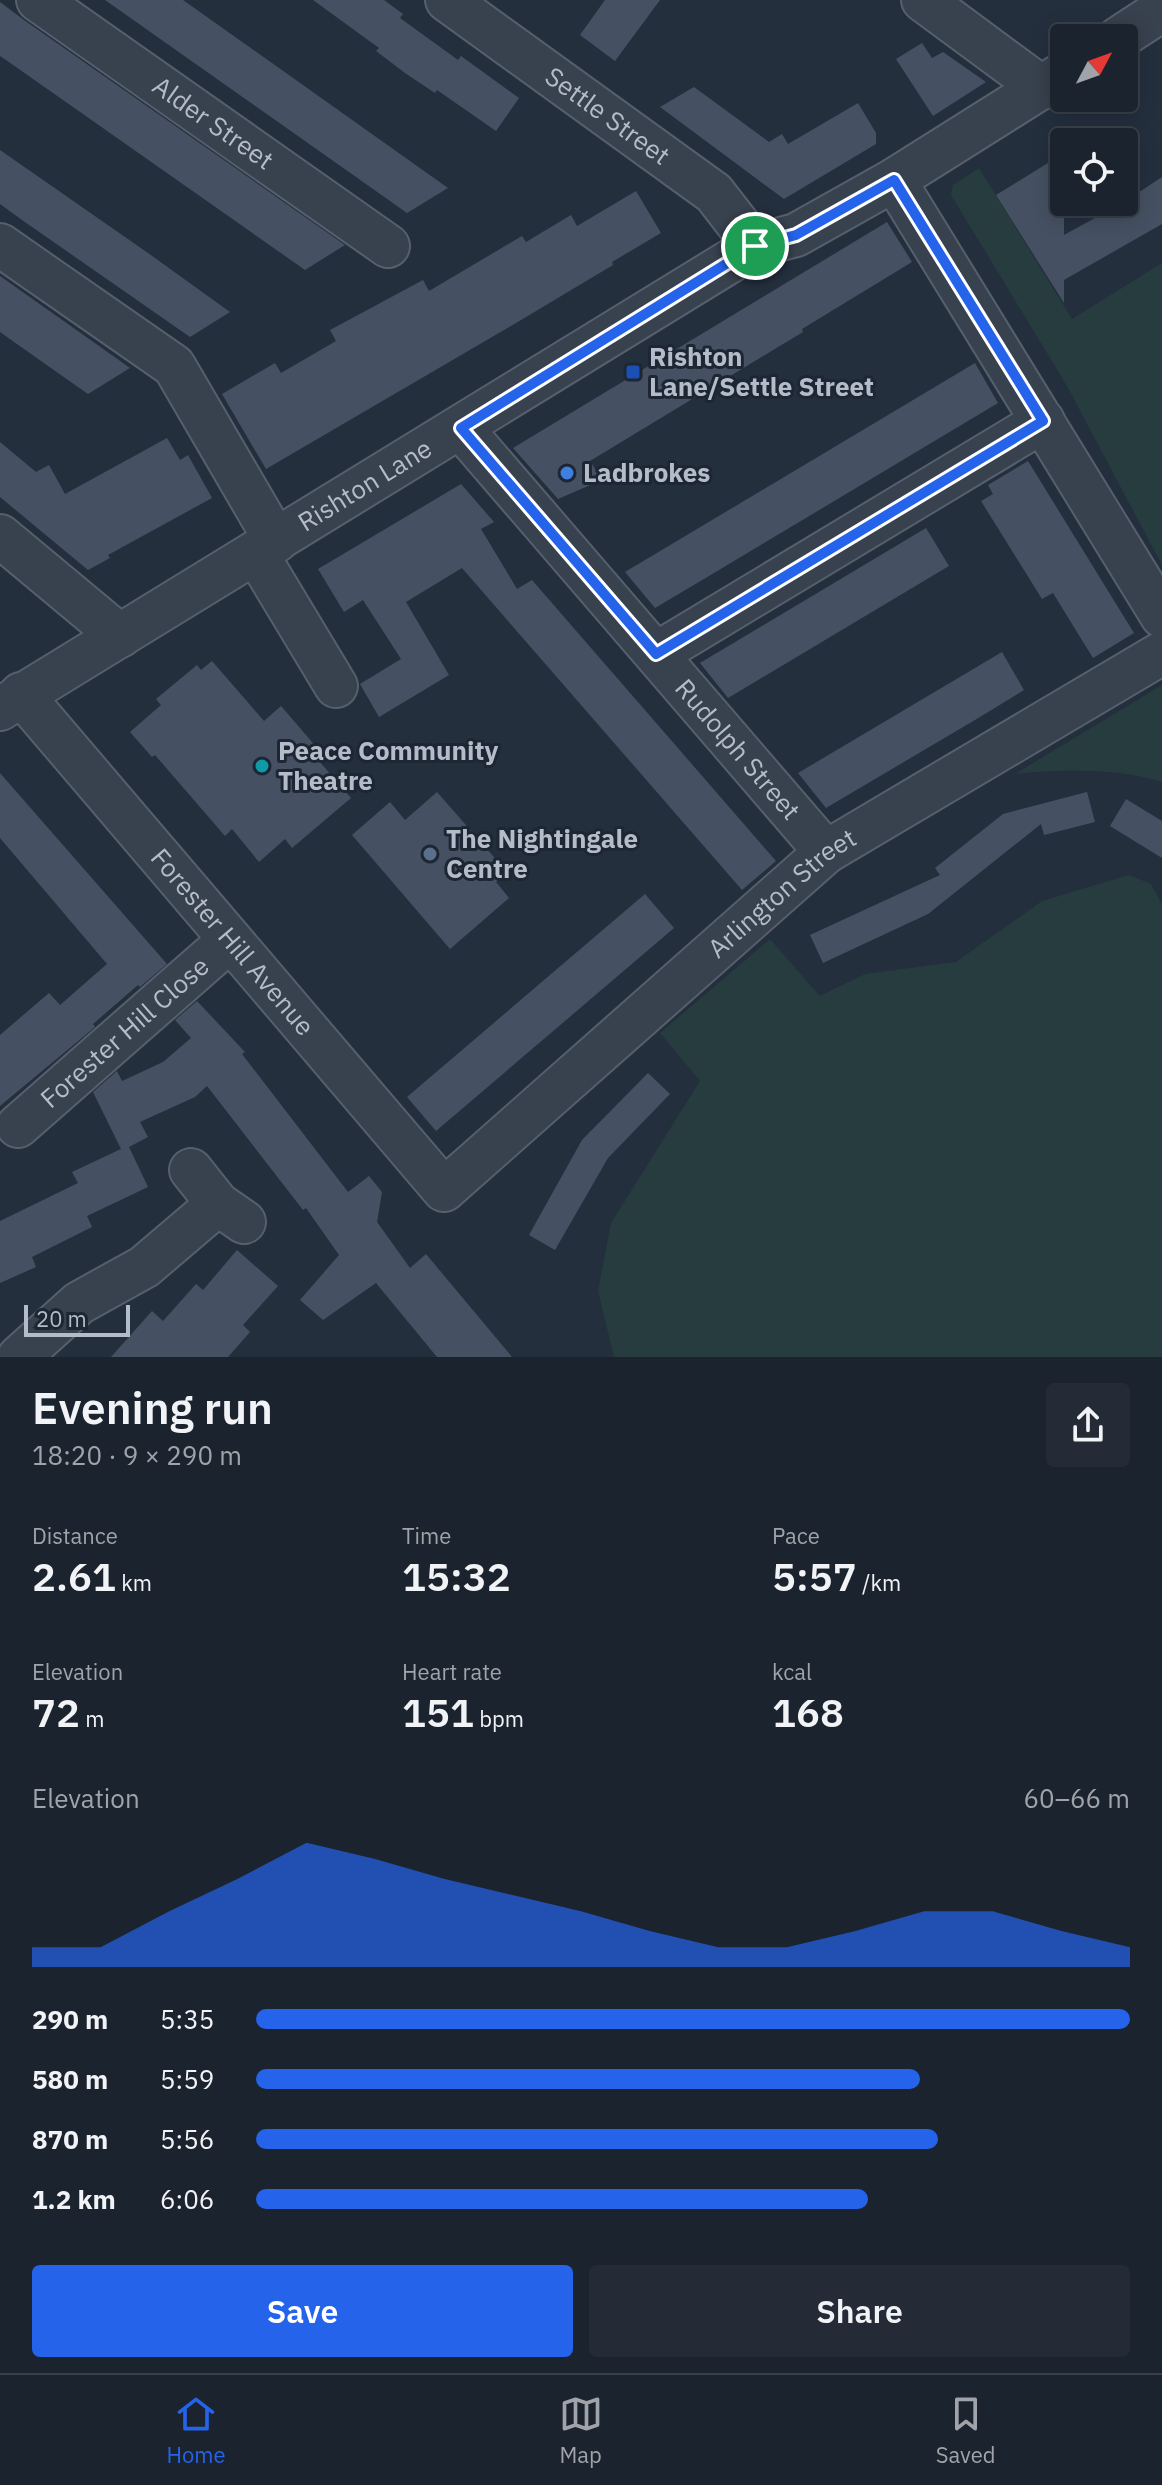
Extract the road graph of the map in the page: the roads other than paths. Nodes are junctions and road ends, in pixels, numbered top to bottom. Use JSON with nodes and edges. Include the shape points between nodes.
{"nodes":[{"id":1,"x":38,"y":0,"type":"edge"},
{"id":2,"x":447,"y":0,"type":"edge"},
{"id":3,"x":923,"y":0,"type":"edge"},
{"id":4,"x":1162,"y":10,"type":"edge"},
{"id":5,"x":1138,"y":26,"type":"edge"},
{"id":6,"x":1050,"y":79,"type":"edge"},
{"id":7,"x":1050,"y":83,"type":"edge"},
{"id":8,"x":894,"y":180,"type":"junction"},
{"id":9,"x":0,"y":245,"type":"edge"},
{"id":10,"x":388,"y":246,"type":"dead end"},
{"id":11,"x":755,"y":246,"type":"junction"},
{"id":12,"x":1043,"y":421,"type":"junction"},
{"id":13,"x":461,"y":428,"type":"junction"},
{"id":14,"x":0,"y":536,"type":"edge"},
{"id":15,"x":266,"y":547,"type":"junction"},
{"id":16,"x":1162,"y":616,"type":"edge"},
{"id":17,"x":120,"y":636,"type":"junction"},
{"id":18,"x":1162,"y":653,"type":"edge"},
{"id":19,"x":656,"y":654,"type":"junction"},
{"id":20,"x":336,"y":686,"type":"dead end"},
{"id":21,"x":11,"y":701,"type":"edge"},
{"id":22,"x":826,"y":852,"type":"junction"},
{"id":23,"x":230,"y":940,"type":"junction"},
{"id":24,"x":18,"y":1126,"type":"dead end"},
{"id":25,"x":191,"y":1170,"type":"dead end"},
{"id":26,"x":444,"y":1190,"type":"joint"},
{"id":27,"x":19,"y":1357,"type":"edge"}],
"edges":[{"from":1,"to":10,"type":"street","name":"Alder Street"},
{"from":2,"to":11,"type":"street","name":"Settle Street","via":[[714,193]]},
{"from":3,"to":6,"type":"street"},
{"from":4,"to":5,"type":"street"},
{"from":7,"to":8,"type":"street","name":"Rishton Lane"},
{"from":8,"to":11,"type":"street","name":"Rishton Lane","via":[[796,235]]},
{"from":8,"to":12,"type":"street"},
{"from":9,"to":15,"type":"street","via":[[174,366]]},
{"from":11,"to":13,"type":"street","name":"Rishton Lane"},
{"from":12,"to":16,"type":"street"},
{"from":12,"to":19,"type":"street"},
{"from":13,"to":15,"type":"street","name":"Rishton Lane"},
{"from":13,"to":19,"type":"street","name":"Rudolph Street"},
{"from":14,"to":17,"type":"street"},
{"from":15,"to":17,"type":"street","name":"Rishton Lane"},
{"from":15,"to":20,"type":"street"},
{"from":17,"to":21,"type":"street","name":"Rishton Lane"},
{"from":18,"to":22,"type":"street","name":"Arlington Street"},
{"from":19,"to":22,"type":"street","name":"Rudolph Street"},
{"from":21,"to":23,"type":"street","name":"Forester Hill Avenue"},
{"from":22,"to":26,"type":"street","name":"Arlington Street"},
{"from":23,"to":24,"type":"street","name":"Forester Hill Close"},
{"from":23,"to":26,"type":"street","name":"Forester Hill Avenue"},
{"from":25,"to":27,"type":"street","via":[[231,1213],[79,1303]]}]}
